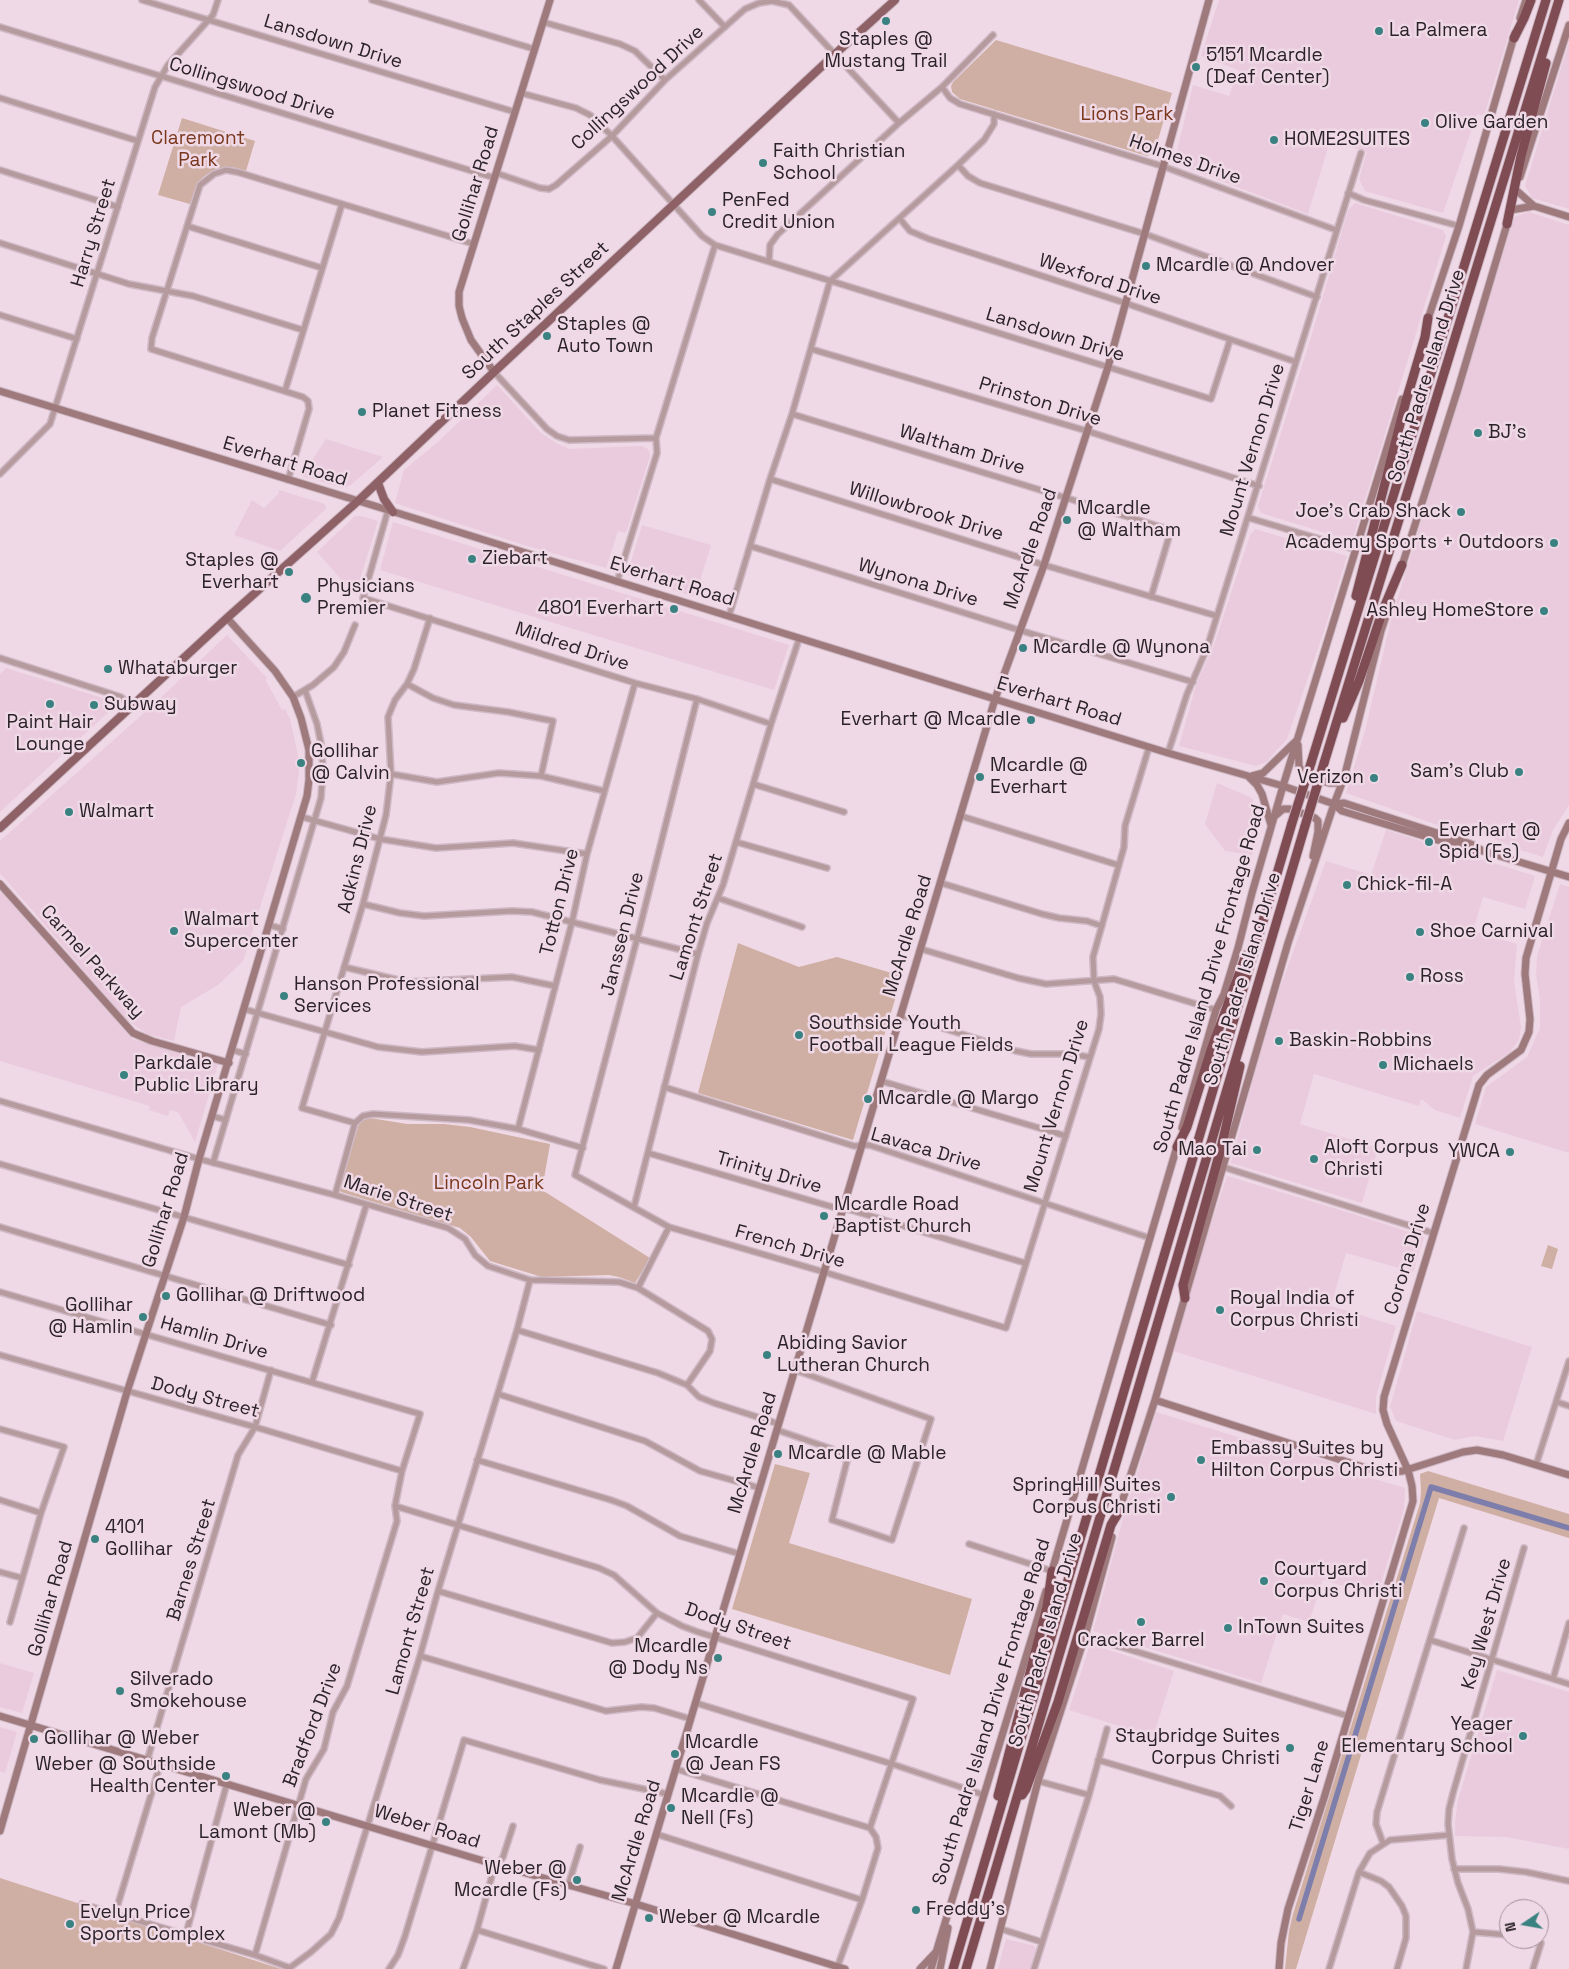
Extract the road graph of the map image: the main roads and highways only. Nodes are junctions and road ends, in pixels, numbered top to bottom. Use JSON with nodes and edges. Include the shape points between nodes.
{"nodes":[{"id":1,"x":550,"y":0,"type":"edge"},
{"id":2,"x":895,"y":0,"type":"edge"},
{"id":3,"x":1209,"y":0,"type":"edge"},
{"id":4,"x":1526,"y":0,"type":"edge"},
{"id":5,"x":1531,"y":0,"type":"edge"},
{"id":6,"x":1546,"y":0,"type":"edge"},
{"id":7,"x":1559,"y":0,"type":"edge"},
{"id":8,"x":1569,"y":25,"type":"edge"},
{"id":9,"x":1551,"y":26,"type":"junction"},
{"id":10,"x":1514,"y":38,"type":"junction"},
{"id":11,"x":1516,"y":190,"type":"junction"},
{"id":12,"x":1534,"y":206,"type":"junction"},
{"id":13,"x":1511,"y":210,"type":"junction"},
{"id":14,"x":1569,"y":217,"type":"edge"},
{"id":15,"x":1507,"y":224,"type":"junction"},
{"id":16,"x":1428,"y":318,"type":"junction"},
{"id":17,"x":494,"y":372,"type":"junction"},
{"id":18,"x":0,"y":391,"type":"edge"},
{"id":19,"x":378,"y":483,"type":"junction"},
{"id":20,"x":358,"y":501,"type":"junction"},
{"id":21,"x":391,"y":511,"type":"junction"},
{"id":22,"x":1402,"y":564,"type":"junction"},
{"id":23,"x":227,"y":618,"type":"junction"},
{"id":24,"x":995,"y":699,"type":"junction"},
{"id":25,"x":1327,"y":710,"type":"junction"},
{"id":26,"x":1298,"y":740,"type":"junction"},
{"id":27,"x":1325,"y":761,"type":"junction"},
{"id":28,"x":1249,"y":776,"type":"junction"},
{"id":29,"x":1344,"y":778,"type":"junction"},
{"id":30,"x":1283,"y":786,"type":"junction"},
{"id":31,"x":1334,"y":804,"type":"junction"},
{"id":32,"x":1276,"y":815,"type":"junction"},
{"id":33,"x":1569,"y":823,"type":"edge"},
{"id":34,"x":0,"y":828,"type":"edge"},
{"id":35,"x":1272,"y":828,"type":"junction"},
{"id":36,"x":1277,"y":871,"type":"junction"},
{"id":37,"x":1551,"y":871,"type":"junction"},
{"id":38,"x":1569,"y":877,"type":"edge"},
{"id":39,"x":0,"y":884,"type":"edge"},
{"id":40,"x":1303,"y":895,"type":"junction"},
{"id":41,"x":1239,"y":1049,"type":"junction"},
{"id":42,"x":228,"y":1063,"type":"junction"},
{"id":43,"x":1177,"y":1147,"type":"junction"},
{"id":44,"x":1185,"y":1298,"type":"junction"},
{"id":45,"x":1155,"y":1400,"type":"junction"},
{"id":46,"x":1408,"y":1470,"type":"junction"},
{"id":47,"x":1569,"y":1475,"type":"edge"},
{"id":48,"x":1118,"y":1514,"type":"junction"},
{"id":49,"x":1052,"y":1571,"type":"junction"},
{"id":50,"x":0,"y":1716,"type":"edge"},
{"id":51,"x":32,"y":1724,"type":"junction"},
{"id":52,"x":1016,"y":1803,"type":"junction"},
{"id":53,"x":0,"y":1831,"type":"edge"},
{"id":54,"x":954,"y":1896,"type":"junction"},
{"id":55,"x":636,"y":1904,"type":"junction"},
{"id":56,"x":972,"y":1905,"type":"junction"},
{"id":57,"x":937,"y":1950,"type":"junction"},
{"id":58,"x":837,"y":1968,"type":"edge"},
{"id":59,"x":616,"y":1969,"type":"edge"},
{"id":60,"x":845,"y":1969,"type":"edge"},
{"id":61,"x":920,"y":1969,"type":"edge"},
{"id":62,"x":931,"y":1969,"type":"edge"},
{"id":63,"x":940,"y":1969,"type":"edge"},
{"id":64,"x":953,"y":1969,"type":"edge"},
{"id":65,"x":966,"y":1969,"type":"edge"},
{"id":66,"x":990,"y":1969,"type":"edge"},
{"id":67,"x":1279,"y":1969,"type":"edge"}],
"edges":[{"from":1,"to":17,"type":"main road","name":"Gollihar Road","via":[[460,292],[459,306],[471,340]]},
{"from":2,"to":17,"type":"main road","name":"South Staples Street"},
{"from":3,"to":24,"type":"main road","name":"McArdle Road","via":[[1108,367],[1044,565]]},
{"from":4,"to":10,"type":"main road","name":"South Padre Island Drive Frontage Road"},
{"from":5,"to":10,"type":"highway"},
{"from":6,"to":25,"type":"highway","name":"South Padre Island Drive"},
{"from":7,"to":9,"type":"highway","name":"South Padre Island Drive"},
{"from":8,"to":11,"type":"main road"},
{"from":9,"to":15,"type":"highway","via":[[1547,56]]},
{"from":9,"to":27,"type":"highway","name":"South Padre Island Drive"},
{"from":10,"to":16,"type":"main road","name":"South Padre Island Drive Frontage Road","via":[[1459,226]]},
{"from":11,"to":12,"type":"main road"},
{"from":11,"to":13,"type":"main road"},
{"from":12,"to":13,"type":"main road"},
{"from":12,"to":14,"type":"main road"},
{"from":13,"to":15,"type":"main road"},
{"from":15,"to":22,"type":"main road"},
{"from":16,"to":25,"type":"highway"},
{"from":16,"to":26,"type":"main road","name":"South Padre Island Drive Frontage Road"},
{"from":17,"to":19,"type":"main road","name":"South Staples Street"},
{"from":18,"to":20,"type":"main road","name":"Everhart Road"},
{"from":19,"to":20,"type":"main road","name":"South Staples Street"},
{"from":19,"to":21,"type":"main road"},
{"from":20,"to":21,"type":"main road","name":"Everhart Road"},
{"from":20,"to":23,"type":"main road","name":"South Staples Street"},
{"from":21,"to":24,"type":"main road","name":"Everhart Road"},
{"from":22,"to":27,"type":"highway"},
{"from":22,"to":29,"type":"main road","via":[[1381,631]]},
{"from":23,"to":34,"type":"main road","name":"South Staples Street"},
{"from":23,"to":42,"type":"main road","name":"Gollihar Road","via":[[275,671],[293,697],[309,750],[309,780],[302,817]]},
{"from":24,"to":28,"type":"main road","name":"Everhart Road","via":[[1148,748]]},
{"from":24,"to":55,"type":"main road","name":"McArdle Road"},
{"from":25,"to":36,"type":"highway","name":"South Padre Island Drive","bridge":true},
{"from":26,"to":28,"type":"main road","via":[[1264,774]]},
{"from":26,"to":29,"type":"main road","via":[[1299,766],[1303,775],[1329,783],[1338,783]]},
{"from":26,"to":30,"type":"main road","name":"South Padre Island Drive Frontage Road"},
{"from":27,"to":41,"type":"highway","name":"South Padre Island Drive","bridge":true},
{"from":28,"to":30,"type":"main road","name":"Everhart Road"},
{"from":28,"to":35,"type":"main road","via":[[1262,794]]},
{"from":29,"to":31,"type":"main road"},
{"from":30,"to":31,"type":"main road","name":"Everhart Road"},
{"from":30,"to":32,"type":"main road","name":"South Padre Island Drive Frontage Road"},
{"from":31,"to":37,"type":"main road","name":"Everhart Road","via":[[1344,803]]},
{"from":31,"to":40,"type":"main road"},
{"from":32,"to":35,"type":"main road","name":"South Padre Island Drive Frontage Road"},
{"from":32,"to":40,"type":"main road","via":[[1290,809],[1318,821]]},
{"from":33,"to":37,"type":"main road","name":"Corona Drive"},
{"from":35,"to":43,"type":"main road","name":"South Padre Island Drive Frontage Road"},
{"from":36,"to":43,"type":"highway","via":[[1264,893],[1243,966],[1211,1050],[1187,1127]]},
{"from":36,"to":56,"type":"highway","name":"South Padre Island Drive"},
{"from":37,"to":38,"type":"main road","name":"Everhart Road"},
{"from":37,"to":46,"type":"main road","name":"Corona Drive","via":[[1525,966],[1529,1032],[1521,1050],[1487,1075],[1479,1085],[1384,1396],[1387,1424]]},
{"from":39,"to":42,"type":"main road","name":"Carmel Parkway","via":[[133,1033]]},
{"from":40,"to":44,"type":"main road"},
{"from":41,"to":44,"type":"highway","via":[[1240,1065],[1230,1114],[1183,1285]]},
{"from":41,"to":52,"type":"highway","name":"South Padre Island Drive"},
{"from":42,"to":51,"type":"main road","name":"Gollihar Road","via":[[184,1217],[127,1392]]},
{"from":43,"to":49,"type":"main road","name":"South Padre Island Drive Frontage Road"},
{"from":44,"to":45,"type":"main road"},
{"from":45,"to":46,"type":"main road","via":[[1372,1470]]},
{"from":45,"to":48,"type":"main road"},
{"from":46,"to":47,"type":"main road","via":[[1471,1450],[1486,1450]]},
{"from":46,"to":67,"type":"main road","name":"Tiger Lane","via":[[1413,1501],[1288,1909]]},
{"from":48,"to":52,"type":"highway","via":[[1111,1525],[1058,1702],[1026,1789]]},
{"from":48,"to":66,"type":"main road","via":[[1085,1636],[1038,1781]]},
{"from":49,"to":54,"type":"main road","name":"South Padre Island Drive Frontage Road"},
{"from":49,"to":56,"type":"highway","via":[[1047,1607]]},
{"from":50,"to":51,"type":"main road","name":"Weber Road"},
{"from":51,"to":53,"type":"main road","name":"Gollihar Road"},
{"from":51,"to":55,"type":"main road","name":"Weber Road","via":[[160,1765]]},
{"from":52,"to":65,"type":"highway","name":"South Padre Island Drive"},
{"from":54,"to":57,"type":"main road","name":"South Padre Island Drive Frontage Road"},
{"from":54,"to":63,"type":"main road"},
{"from":55,"to":58,"type":"main road","name":"Weber Road"},
{"from":55,"to":59,"type":"main road","name":"McArdle Road"},
{"from":56,"to":64,"type":"highway","name":"South Padre Island Drive"},
{"from":57,"to":61,"type":"main road"},
{"from":57,"to":62,"type":"main road","name":"South Padre Island Drive Frontage Road"},
{"from":58,"to":60,"type":"main road","name":"Weber Road"}]}
